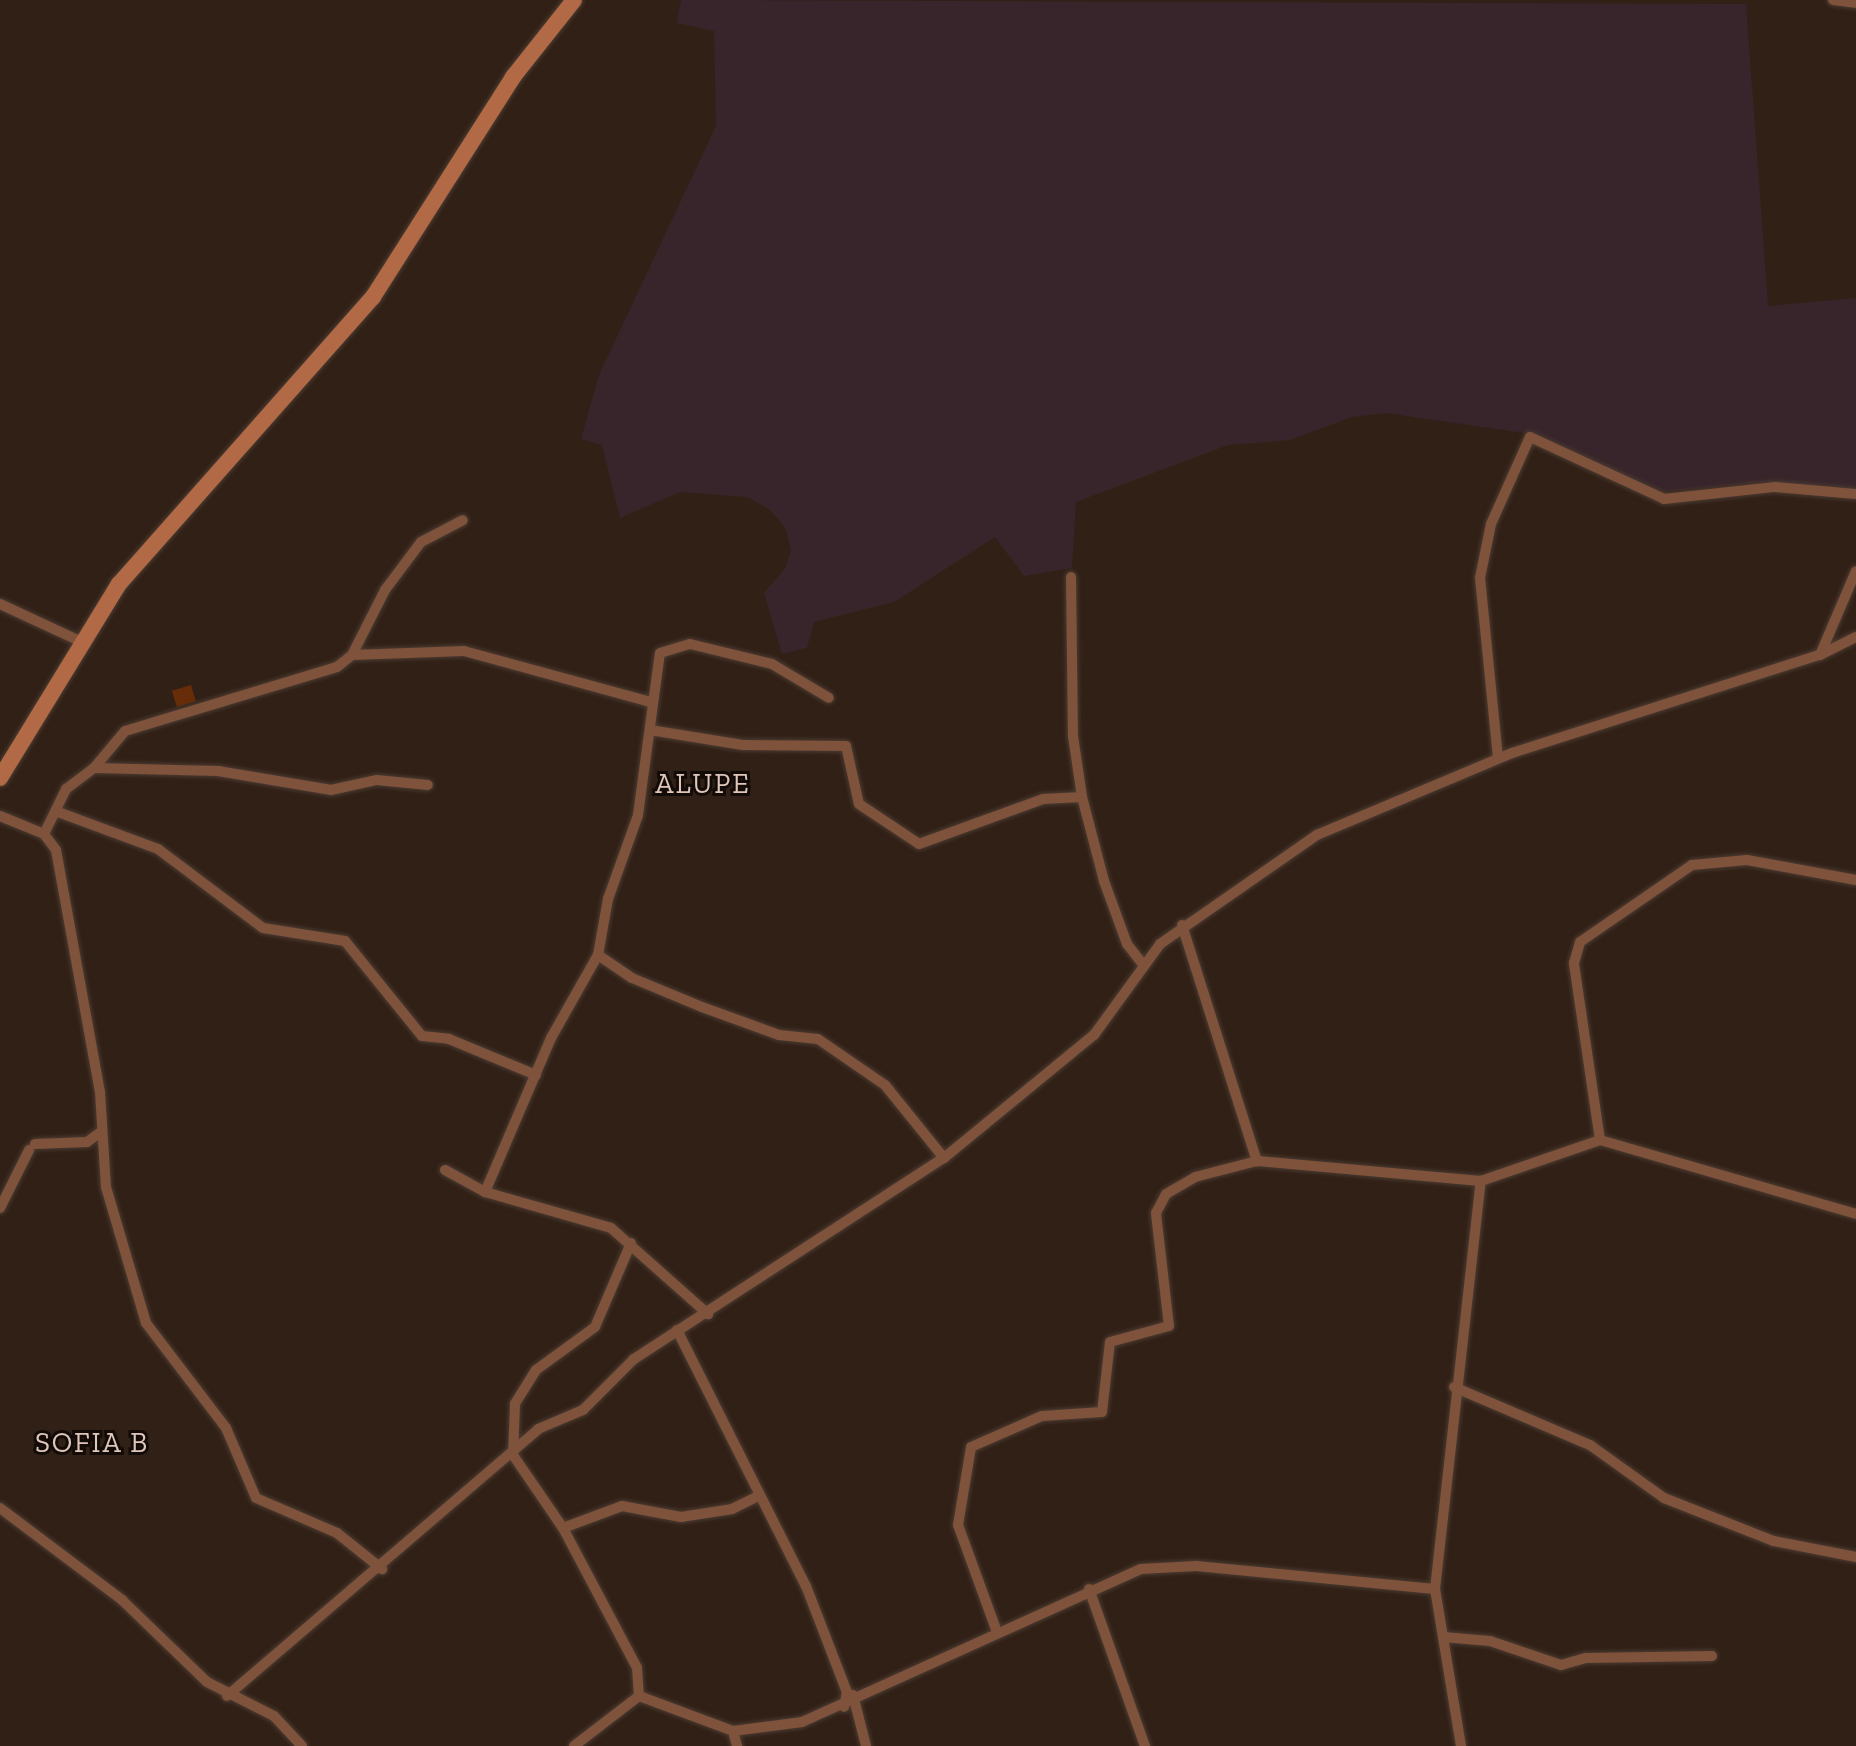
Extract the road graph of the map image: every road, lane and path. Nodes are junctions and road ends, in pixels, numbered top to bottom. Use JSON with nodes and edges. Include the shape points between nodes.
{"nodes":[{"id":1,"x":574,"y":0,"type":"edge"},
{"id":2,"x":1833,"y":0,"type":"edge"},
{"id":3,"x":1856,"y":3,"type":"edge"},
{"id":4,"x":1856,"y":494,"type":"edge"},
{"id":5,"x":463,"y":520,"type":"dead end"},
{"id":6,"x":1856,"y":571,"type":"edge"},
{"id":7,"x":1071,"y":577,"type":"dead end"},
{"id":8,"x":0,"y":604,"type":"edge"},
{"id":9,"x":1856,"y":637,"type":"edge"},
{"id":10,"x":82,"y":642,"type":"junction"},
{"id":11,"x":352,"y":655,"type":"junction"},
{"id":12,"x":1820,"y":655,"type":"junction"},
{"id":13,"x":829,"y":698,"type":"dead end"},
{"id":14,"x":650,"y":702,"type":"junction"},
{"id":15,"x":650,"y":730,"type":"junction"},
{"id":16,"x":1498,"y":758,"type":"junction"},
{"id":17,"x":94,"y":768,"type":"junction"},
{"id":18,"x":0,"y":778,"type":"edge"},
{"id":19,"x":428,"y":785,"type":"dead end"},
{"id":20,"x":1082,"y":797,"type":"junction"},
{"id":21,"x":58,"y":812,"type":"junction"},
{"id":22,"x":0,"y":816,"type":"edge"},
{"id":23,"x":44,"y":834,"type":"junction"},
{"id":24,"x":1856,"y":880,"type":"edge"},
{"id":25,"x":1182,"y":925,"type":"junction"},
{"id":26,"x":598,"y":955,"type":"junction"},
{"id":27,"x":1141,"y":962,"type":"junction"},
{"id":28,"x":536,"y":1075,"type":"junction"},
{"id":29,"x":101,"y":1132,"type":"junction"},
{"id":30,"x":1600,"y":1140,"type":"junction"},
{"id":31,"x":87,"y":1142,"type":"junction"},
{"id":32,"x":102,"y":1153,"type":"junction"},
{"id":33,"x":944,"y":1158,"type":"junction"},
{"id":34,"x":1257,"y":1161,"type":"junction"},
{"id":35,"x":445,"y":1170,"type":"dead end"},
{"id":36,"x":1481,"y":1181,"type":"junction"},
{"id":37,"x":485,"y":1192,"type":"junction"},
{"id":38,"x":0,"y":1208,"type":"edge"},
{"id":39,"x":1856,"y":1214,"type":"edge"},
{"id":40,"x":631,"y":1242,"type":"junction"},
{"id":41,"x":708,"y":1314,"type":"junction"},
{"id":42,"x":677,"y":1330,"type":"junction"},
{"id":43,"x":1454,"y":1387,"type":"junction"},
{"id":44,"x":513,"y":1455,"type":"junction"},
{"id":45,"x":759,"y":1496,"type":"junction"},
{"id":46,"x":0,"y":1508,"type":"edge"},
{"id":47,"x":563,"y":1528,"type":"junction"},
{"id":48,"x":1856,"y":1557,"type":"edge"},
{"id":49,"x":382,"y":1569,"type":"junction"},
{"id":50,"x":1089,"y":1589,"type":"junction"},
{"id":51,"x":1435,"y":1589,"type":"junction"},
{"id":52,"x":997,"y":1632,"type":"junction"},
{"id":53,"x":1443,"y":1637,"type":"junction"},
{"id":54,"x":1712,"y":1656,"type":"dead end"},
{"id":55,"x":852,"y":1695,"type":"junction"},
{"id":56,"x":227,"y":1696,"type":"junction"},
{"id":57,"x":639,"y":1696,"type":"junction"},
{"id":58,"x":733,"y":1731,"type":"junction"},
{"id":59,"x":302,"y":1746,"type":"edge"},
{"id":60,"x":574,"y":1746,"type":"edge"},
{"id":61,"x":737,"y":1746,"type":"edge"},
{"id":62,"x":866,"y":1746,"type":"edge"},
{"id":63,"x":1145,"y":1746,"type":"edge"},
{"id":64,"x":1461,"y":1746,"type":"edge"}],
"edges":[{"from":1,"to":10,"type":"street","via":[[513,77],[373,297],[161,530]]},
{"from":2,"to":3,"type":"street"},
{"from":4,"to":16,"type":"street","via":[[1775,487],[1664,499],[1530,438],[1491,524],[1480,578]]},
{"from":5,"to":11,"type":"street","via":[[421,542],[385,590]]},
{"from":6,"to":12,"type":"street"},
{"from":7,"to":20,"type":"street","via":[[1073,736]]},
{"from":8,"to":10,"type":"street"},
{"from":9,"to":12,"type":"street"},
{"from":10,"to":18,"type":"street"},
{"from":11,"to":14,"type":"street","via":[[464,651]]},
{"from":11,"to":17,"type":"street","via":[[311,679],[125,731]]},
{"from":12,"to":16,"type":"street"},
{"from":13,"to":14,"type":"street","via":[[772,664],[690,644],[660,653]]},
{"from":14,"to":15,"type":"street"},
{"from":15,"to":20,"type":"street","via":[[743,745],[846,746],[859,804],[919,844],[930,835],[1044,799]]},
{"from":15,"to":26,"type":"street","via":[[638,815],[608,899]]},
{"from":16,"to":25,"type":"street","via":[[1317,835]]},
{"from":17,"to":19,"type":"street","via":[[218,771],[331,790],[377,780]]},
{"from":17,"to":21,"type":"street","via":[[66,789]]},
{"from":20,"to":27,"type":"street","via":[[1111,901]]},
{"from":21,"to":23,"type":"street"},
{"from":21,"to":28,"type":"street","via":[[158,849],[263,928],[345,941],[422,1036],[449,1039]]},
{"from":22,"to":23,"type":"street"},
{"from":23,"to":29,"type":"street","via":[[56,850],[72,923]]},
{"from":24,"to":30,"type":"street","via":[[1746,860],[1692,865],[1580,942],[1574,963]]},
{"from":25,"to":27,"type":"street"},
{"from":25,"to":34,"type":"street"},
{"from":26,"to":28,"type":"street"},
{"from":26,"to":33,"type":"street","via":[[632,978],[702,1007],[779,1035],[818,1039],[885,1085]]},
{"from":27,"to":33,"type":"street","via":[[1094,1035]]},
{"from":28,"to":37,"type":"street"},
{"from":29,"to":31,"type":"street"},
{"from":29,"to":32,"type":"street"},
{"from":30,"to":36,"type":"street"},
{"from":30,"to":39,"type":"street"},
{"from":31,"to":32,"type":"street"},
{"from":31,"to":38,"type":"street","via":[[32,1147]]},
{"from":32,"to":49,"type":"street","via":[[146,1323],[226,1428],[256,1498],[337,1533]]},
{"from":33,"to":41,"type":"street"},
{"from":34,"to":36,"type":"street"},
{"from":34,"to":52,"type":"street","via":[[1195,1177],[1158,1203],[1169,1325],[1110,1342],[1102,1412],[1042,1416],[971,1447],[958,1525]]},
{"from":35,"to":37,"type":"street"},
{"from":36,"to":43,"type":"street"},
{"from":37,"to":40,"type":"street","via":[[597,1223]]},
{"from":40,"to":41,"type":"street"},
{"from":40,"to":44,"type":"street","via":[[595,1327],[537,1370],[514,1404]]},
{"from":41,"to":42,"type":"street"},
{"from":42,"to":44,"type":"street","via":[[634,1359],[583,1410],[538,1429]]},
{"from":42,"to":45,"type":"street"},
{"from":43,"to":48,"type":"street","via":[[1590,1446],[1664,1497],[1774,1541]]},
{"from":43,"to":51,"type":"street"},
{"from":44,"to":47,"type":"street"},
{"from":44,"to":49,"type":"street"},
{"from":45,"to":47,"type":"street","via":[[732,1509],[681,1517],[622,1506]]},
{"from":45,"to":55,"type":"street","via":[[806,1586]]},
{"from":46,"to":56,"type":"street","via":[[122,1600]]},
{"from":47,"to":57,"type":"street","via":[[637,1668]]},
{"from":49,"to":56,"type":"street"},
{"from":50,"to":51,"type":"street","via":[[1141,1569],[1196,1566]]},
{"from":50,"to":52,"type":"street"},
{"from":50,"to":63,"type":"street"},
{"from":51,"to":53,"type":"street"},
{"from":52,"to":55,"type":"street"},
{"from":53,"to":54,"type":"street","via":[[1490,1641],[1561,1665],[1586,1658]]},
{"from":53,"to":64,"type":"street"},
{"from":55,"to":58,"type":"street","via":[[844,1707],[802,1722]]},
{"from":55,"to":62,"type":"street"},
{"from":56,"to":59,"type":"street","via":[[274,1716]]},
{"from":57,"to":58,"type":"street"},
{"from":57,"to":60,"type":"street"},
{"from":58,"to":61,"type":"street"}]}
